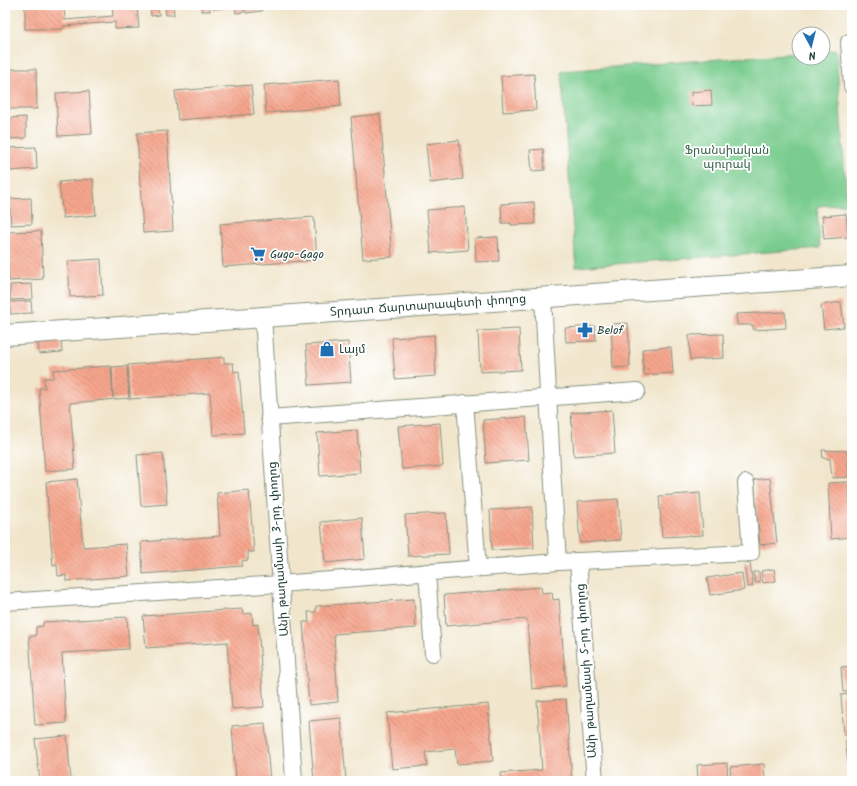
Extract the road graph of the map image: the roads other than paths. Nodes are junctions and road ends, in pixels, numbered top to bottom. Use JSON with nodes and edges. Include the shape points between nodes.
{"nodes":[{"id":1,"x":849,"y":42,"type":"dead end"},
{"id":2,"x":852,"y":86,"type":"edge"},
{"id":3,"x":852,"y":276,"type":"edge"},
{"id":4,"x":543,"y":297,"type":"junction"},
{"id":5,"x":263,"y":317,"type":"junction"},
{"id":6,"x":5,"y":335,"type":"edge"},
{"id":7,"x":637,"y":391,"type":"dead end"},
{"id":8,"x":549,"y":397,"type":"junction"},
{"id":9,"x":465,"y":403,"type":"junction"},
{"id":10,"x":269,"y":418,"type":"junction"},
{"id":11,"x":746,"y":483,"type":"dead end"},
{"id":12,"x":578,"y":561,"type":"junction"},
{"id":13,"x":558,"y":562,"type":"junction"},
{"id":14,"x":478,"y":568,"type":"junction"},
{"id":15,"x":427,"y":572,"type":"junction"},
{"id":16,"x":280,"y":584,"type":"junction"},
{"id":17,"x":5,"y":602,"type":"edge"},
{"id":18,"x":433,"y":653,"type":"dead end"},
{"id":19,"x":294,"y":781,"type":"edge"},
{"id":20,"x":594,"y":781,"type":"edge"}],
"edges":[{"from":1,"to":2,"type":"street"},
{"from":3,"to":4,"type":"street","name":"Տրդատ Ճարտարապետի փողոց"},
{"from":4,"to":5,"type":"street","name":"Տրդատ Ճարտարապետի փողոց"},
{"from":4,"to":8,"type":"street"},
{"from":5,"to":6,"type":"street","name":"Տրդատ Ճարտարապետի փողոց"},
{"from":5,"to":10,"type":"street","name":"Անի թաղամասի 3-րդ փողոց"},
{"from":7,"to":8,"type":"street"},
{"from":8,"to":9,"type":"street"},
{"from":8,"to":13,"type":"street"},
{"from":9,"to":10,"type":"street"},
{"from":9,"to":14,"type":"street"},
{"from":10,"to":16,"type":"street","name":"Անի թաղամասի 3-րդ փողոց"},
{"from":11,"to":12,"type":"street","via":[[751,553]]},
{"from":12,"to":13,"type":"street"},
{"from":12,"to":20,"type":"street","name":"Անի թաղամասի 5-րդ փողոց"},
{"from":13,"to":14,"type":"street"},
{"from":14,"to":15,"type":"street"},
{"from":15,"to":16,"type":"street"},
{"from":15,"to":18,"type":"street"},
{"from":16,"to":17,"type":"street"},
{"from":16,"to":19,"type":"street","name":"Անի թաղամասի 3-րդ փողոց"}]}
